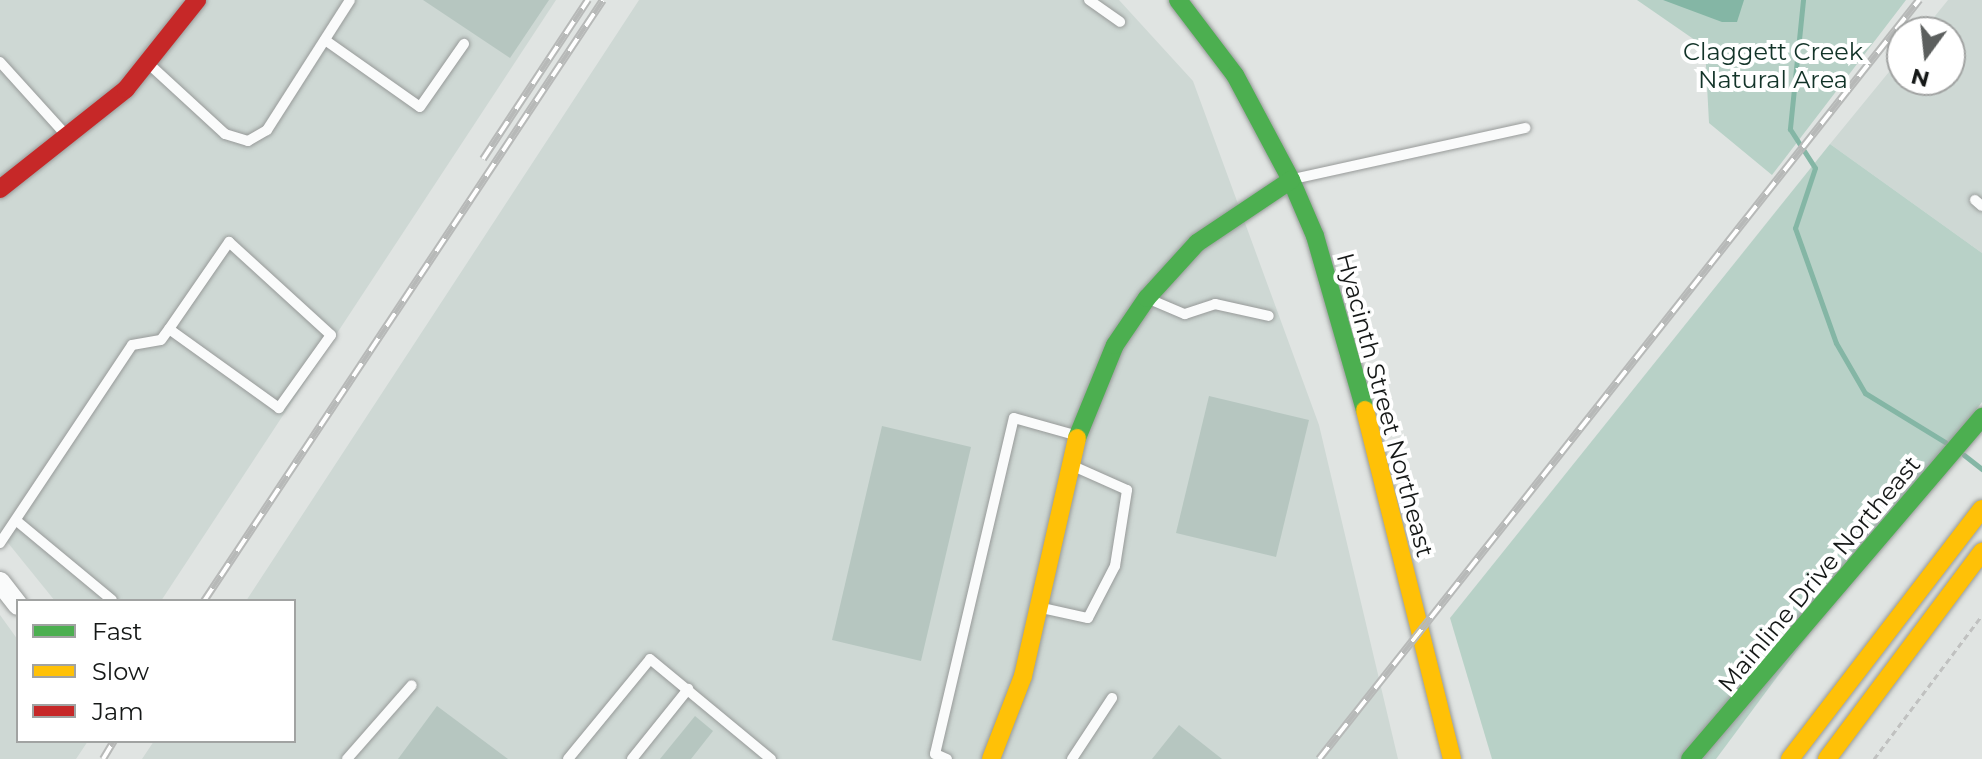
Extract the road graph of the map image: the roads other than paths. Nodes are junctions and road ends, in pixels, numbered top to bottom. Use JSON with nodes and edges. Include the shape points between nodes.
{"nodes":[{"id":1,"x":197,"y":0,"type":"edge"},
{"id":2,"x":350,"y":0,"type":"edge"},
{"id":3,"x":1089,"y":0,"type":"edge"},
{"id":4,"x":1178,"y":0,"type":"edge"},
{"id":5,"x":1120,"y":22,"type":"dead end"},
{"id":6,"x":325,"y":40,"type":"junction"},
{"id":7,"x":464,"y":44,"type":"dead end"},
{"id":8,"x":0,"y":62,"type":"edge"},
{"id":9,"x":149,"y":64,"type":"junction"},
{"id":10,"x":1525,"y":128,"type":"dead end"},
{"id":11,"x":68,"y":138,"type":"junction"},
{"id":12,"x":1291,"y":180,"type":"junction"},
{"id":13,"x":0,"y":189,"type":"edge"},
{"id":14,"x":1147,"y":298,"type":"junction"},
{"id":15,"x":1269,"y":316,"type":"dead end"},
{"id":16,"x":169,"y":329,"type":"junction"},
{"id":17,"x":1977,"y":423,"type":"edge"},
{"id":18,"x":1077,"y":436,"type":"junction"},
{"id":19,"x":1069,"y":464,"type":"junction"},
{"id":20,"x":1982,"y":509,"type":"edge"},
{"id":21,"x":18,"y":522,"type":"junction"},
{"id":22,"x":0,"y":543,"type":"edge"},
{"id":23,"x":1982,"y":552,"type":"edge"},
{"id":24,"x":0,"y":582,"type":"edge"},
{"id":25,"x":111,"y":599,"type":"edge"},
{"id":26,"x":16,"y":602,"type":"edge"},
{"id":27,"x":1040,"y":608,"type":"junction"},
{"id":28,"x":412,"y":685,"type":"dead end"},
{"id":29,"x":688,"y":689,"type":"junction"},
{"id":30,"x":1112,"y":698,"type":"dead end"},
{"id":31,"x":1448,"y":758,"type":"edge"},
{"id":32,"x":347,"y":759,"type":"edge"},
{"id":33,"x":568,"y":759,"type":"edge"},
{"id":34,"x":632,"y":759,"type":"edge"},
{"id":35,"x":771,"y":759,"type":"edge"},
{"id":36,"x":947,"y":759,"type":"edge"},
{"id":37,"x":991,"y":759,"type":"edge"},
{"id":38,"x":1072,"y":759,"type":"edge"},
{"id":39,"x":1690,"y":759,"type":"edge"},
{"id":40,"x":1790,"y":759,"type":"edge"},
{"id":41,"x":1827,"y":759,"type":"edge"}],
"edges":[{"from":1,"to":9,"type":"main road"},
{"from":2,"to":6,"type":"lane"},
{"from":3,"to":5,"type":"lane"},
{"from":4,"to":12,"type":"main road","name":"Hyacinth Street Northeast","via":[[1235,75]]},
{"from":6,"to":7,"type":"lane","via":[[420,107]]},
{"from":6,"to":9,"type":"lane","via":[[267,130],[248,141],[225,134]]},
{"from":8,"to":11,"type":"lane"},
{"from":9,"to":11,"type":"main road"},
{"from":10,"to":12,"type":"lane"},
{"from":11,"to":13,"type":"main road"},
{"from":12,"to":14,"type":"main road","via":[[1197,243]]},
{"from":12,"to":31,"type":"main road","name":"Hyacinth Street Northeast","via":[[1350,351]]},
{"from":14,"to":15,"type":"lane","via":[[1185,314],[1215,304]]},
{"from":14,"to":18,"type":"main road","via":[[1115,345]]},
{"from":16,"to":16,"type":"lane","via":[[229,242],[331,335],[279,408]]},
{"from":16,"to":21,"type":"lane","via":[[161,340],[132,345]]},
{"from":17,"to":39,"type":"main road","name":"Mainline Drive Northeast"},
{"from":18,"to":19,"type":"main road"},
{"from":18,"to":36,"type":"lane","via":[[1014,418],[935,754]]},
{"from":19,"to":27,"type":"main road"},
{"from":19,"to":27,"type":"lane","via":[[1127,490],[1115,566],[1088,618]]},
{"from":20,"to":40,"type":"main road"},
{"from":21,"to":22,"type":"lane"},
{"from":21,"to":25,"type":"lane"},
{"from":23,"to":41,"type":"main road"},
{"from":24,"to":26,"type":"street"},
{"from":27,"to":37,"type":"main road","via":[[1023,676]]},
{"from":28,"to":32,"type":"lane"},
{"from":29,"to":33,"type":"lane","via":[[650,659]]},
{"from":29,"to":34,"type":"lane"},
{"from":29,"to":35,"type":"lane"},
{"from":30,"to":38,"type":"lane"}]}
